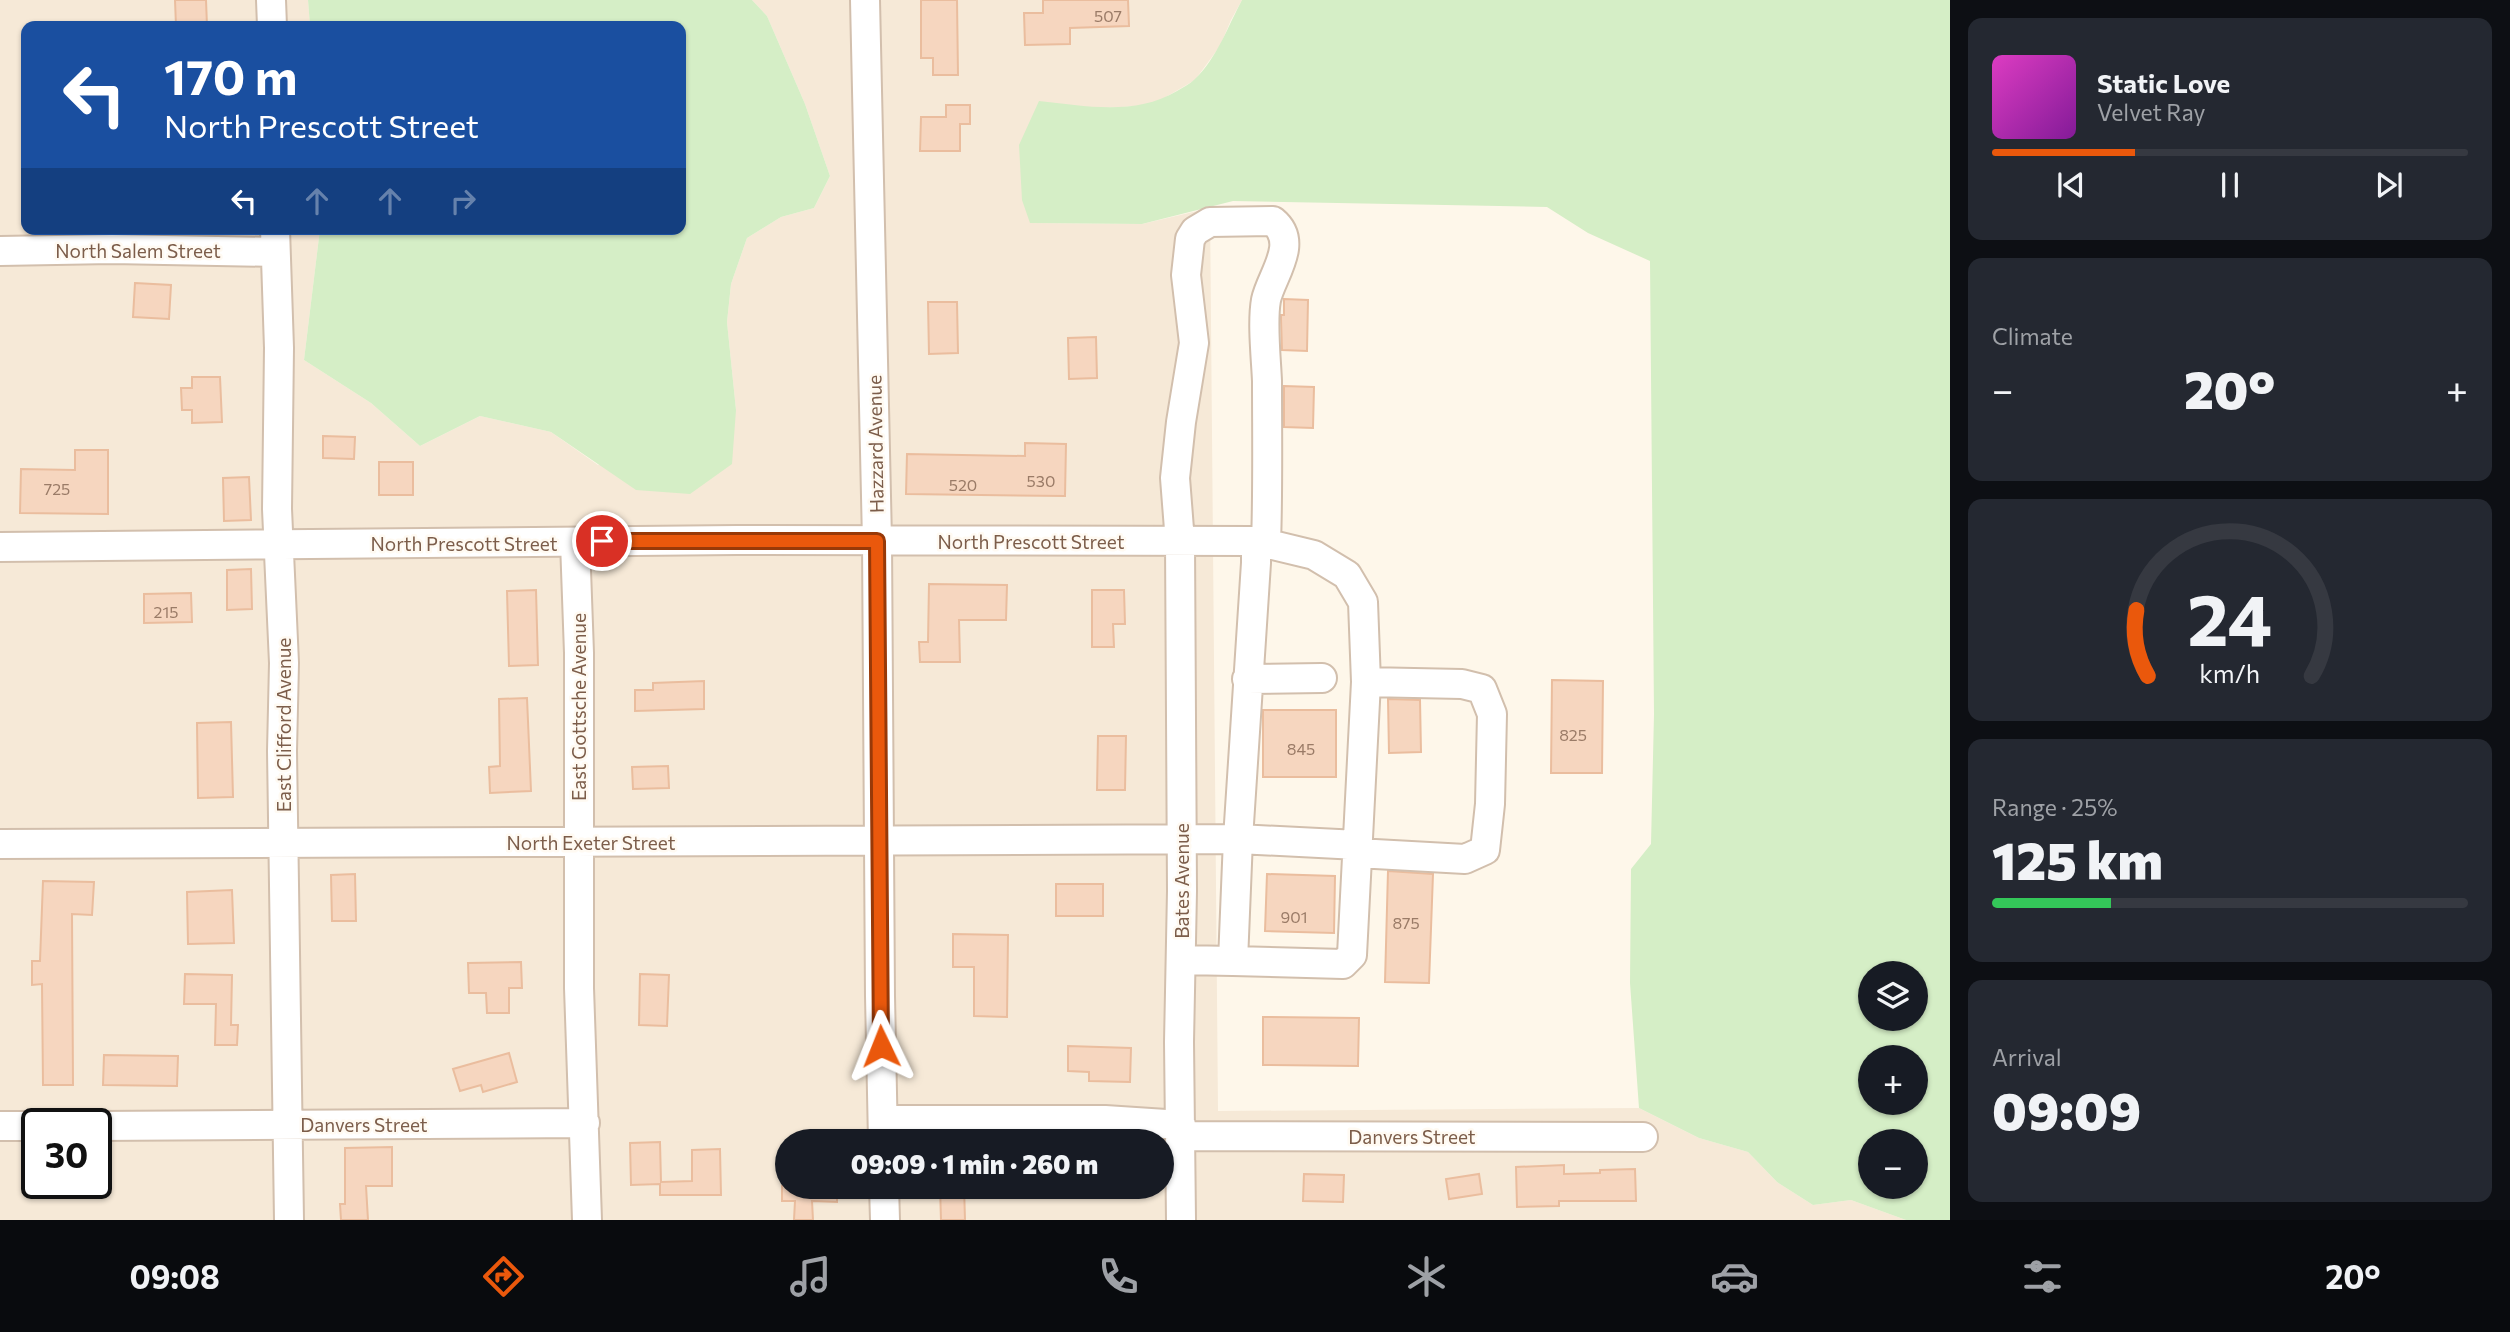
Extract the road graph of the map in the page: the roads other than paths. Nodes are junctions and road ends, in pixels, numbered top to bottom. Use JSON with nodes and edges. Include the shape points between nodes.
{"nodes":[{"id":1,"x":271,"y":0,"type":"edge"},
{"id":2,"x":865,"y":0,"type":"edge"},
{"id":3,"x":272,"y":21,"type":"edge"},
{"id":4,"x":275,"y":241,"type":"edge"},
{"id":5,"x":0,"y":251,"type":"edge"},
{"id":6,"x":877,"y":541,"type":"junction"},
{"id":7,"x":575,"y":542,"type":"junction"},
{"id":8,"x":1180,"y":542,"type":"junction"},
{"id":9,"x":1261,"y":542,"type":"junction"},
{"id":10,"x":279,"y":544,"type":"junction"},
{"id":11,"x":0,"y":547,"type":"edge"},
{"id":12,"x":1321,"y":678,"type":"dead end"},
{"id":13,"x":1247,"y":679,"type":"junction"},
{"id":14,"x":1366,"y":682,"type":"junction"},
{"id":15,"x":1238,"y":839,"type":"junction"},
{"id":16,"x":1182,"y":840,"type":"junction"},
{"id":17,"x":578,"y":841,"type":"junction"},
{"id":18,"x":878,"y":841,"type":"junction"},
{"id":19,"x":0,"y":844,"type":"edge"},
{"id":20,"x":285,"y":844,"type":"junction"},
{"id":21,"x":1357,"y":849,"type":"junction"},
{"id":22,"x":1181,"y":960,"type":"junction"},
{"id":23,"x":1233,"y":961,"type":"junction"},
{"id":24,"x":585,"y":1123,"type":"junction"},
{"id":25,"x":287,"y":1124,"type":"junction"},
{"id":26,"x":0,"y":1126,"type":"edge"},
{"id":27,"x":21,"y":1126,"type":"edge"},
{"id":28,"x":112,"y":1126,"type":"edge"},
{"id":29,"x":883,"y":1129,"type":"edge"},
{"id":30,"x":905,"y":1129,"type":"edge"},
{"id":31,"x":1167,"y":1129,"type":"edge"},
{"id":32,"x":1174,"y":1130,"type":"edge"},
{"id":33,"x":1181,"y":1131,"type":"junction"},
{"id":34,"x":1643,"y":1138,"type":"dead end"},
{"id":35,"x":884,"y":1199,"type":"edge"},
{"id":36,"x":289,"y":1220,"type":"edge"},
{"id":37,"x":587,"y":1220,"type":"edge"},
{"id":38,"x":885,"y":1220,"type":"edge"},
{"id":39,"x":1181,"y":1220,"type":"edge"}],
"edges":[{"from":1,"to":3,"type":"street"},
{"from":2,"to":6,"type":"street","name":"Hazzard Avenue"},
{"from":4,"to":5,"type":"street","name":"North Salem Street"},
{"from":4,"to":10,"type":"street","name":"East Clifford Avenue"},
{"from":6,"to":7,"type":"street","name":"North Prescott Street"},
{"from":6,"to":8,"type":"street","name":"North Prescott Street"},
{"from":6,"to":18,"type":"street","name":"Hazzard Avenue"},
{"from":7,"to":10,"type":"street","name":"North Prescott Street"},
{"from":7,"to":17,"type":"street","name":"East Gottsche Avenue"},
{"from":8,"to":9,"type":"street","name":"North Prescott Street"},
{"from":8,"to":9,"type":"street","name":"Bates Avenue","via":[[1175,478],[1194,343],[1186,275],[1190,239],[1210,222],[1273,221],[1283,236],[1282,265],[1266,301],[1268,479]]},
{"from":8,"to":16,"type":"street","name":"Bates Avenue"},
{"from":9,"to":13,"type":"street","name":"Bates Avenue"},
{"from":9,"to":14,"type":"street","name":"North Prescott Street","via":[[1314,555],[1347,575],[1363,602]]},
{"from":10,"to":11,"type":"street","name":"North Prescott Street"},
{"from":10,"to":20,"type":"street","name":"East Clifford Avenue"},
{"from":12,"to":13,"type":"street"},
{"from":13,"to":15,"type":"street","name":"Bates Avenue"},
{"from":14,"to":21,"type":"street","name":"North Prescott Street"},
{"from":14,"to":21,"type":"street","name":"North Exeter Street","via":[[1462,684],[1482,689],[1492,714],[1490,804],[1485,850],[1465,859]]},
{"from":15,"to":16,"type":"street","name":"North Exeter Street"},
{"from":15,"to":21,"type":"street","name":"North Exeter Street"},
{"from":15,"to":23,"type":"street","name":"Bates Avenue"},
{"from":16,"to":18,"type":"street","name":"North Exeter Street"},
{"from":16,"to":22,"type":"street","name":"Bates Avenue"},
{"from":17,"to":18,"type":"street","name":"North Exeter Street"},
{"from":17,"to":20,"type":"street","name":"North Exeter Street"},
{"from":17,"to":24,"type":"street","name":"East Gottsche Avenue"},
{"from":18,"to":29,"type":"street","name":"Hazzard Avenue"},
{"from":19,"to":20,"type":"street","name":"North Exeter Street"},
{"from":20,"to":25,"type":"street","name":"East Clifford Avenue"},
{"from":21,"to":23,"type":"street","name":"North Prescott Street","via":[[1352,956],[1343,964]]},
{"from":22,"to":23,"type":"street","name":"North Prescott Street"},
{"from":22,"to":33,"type":"street","name":"Bates Avenue"},
{"from":24,"to":25,"type":"street","name":"Danvers Street"},
{"from":24,"to":37,"type":"street"},
{"from":25,"to":28,"type":"street","name":"Danvers Street"},
{"from":25,"to":36,"type":"street","name":"East Clifford Avenue"},
{"from":26,"to":27,"type":"street"},
{"from":30,"to":31,"type":"street","name":"Danvers Street","via":[[1105,1120]]},
{"from":32,"to":33,"type":"street","name":"Danvers Street"},
{"from":33,"to":34,"type":"street","name":"Danvers Street"},
{"from":33,"to":39,"type":"street","name":"Bates Avenue"},
{"from":35,"to":38,"type":"street"}]}
